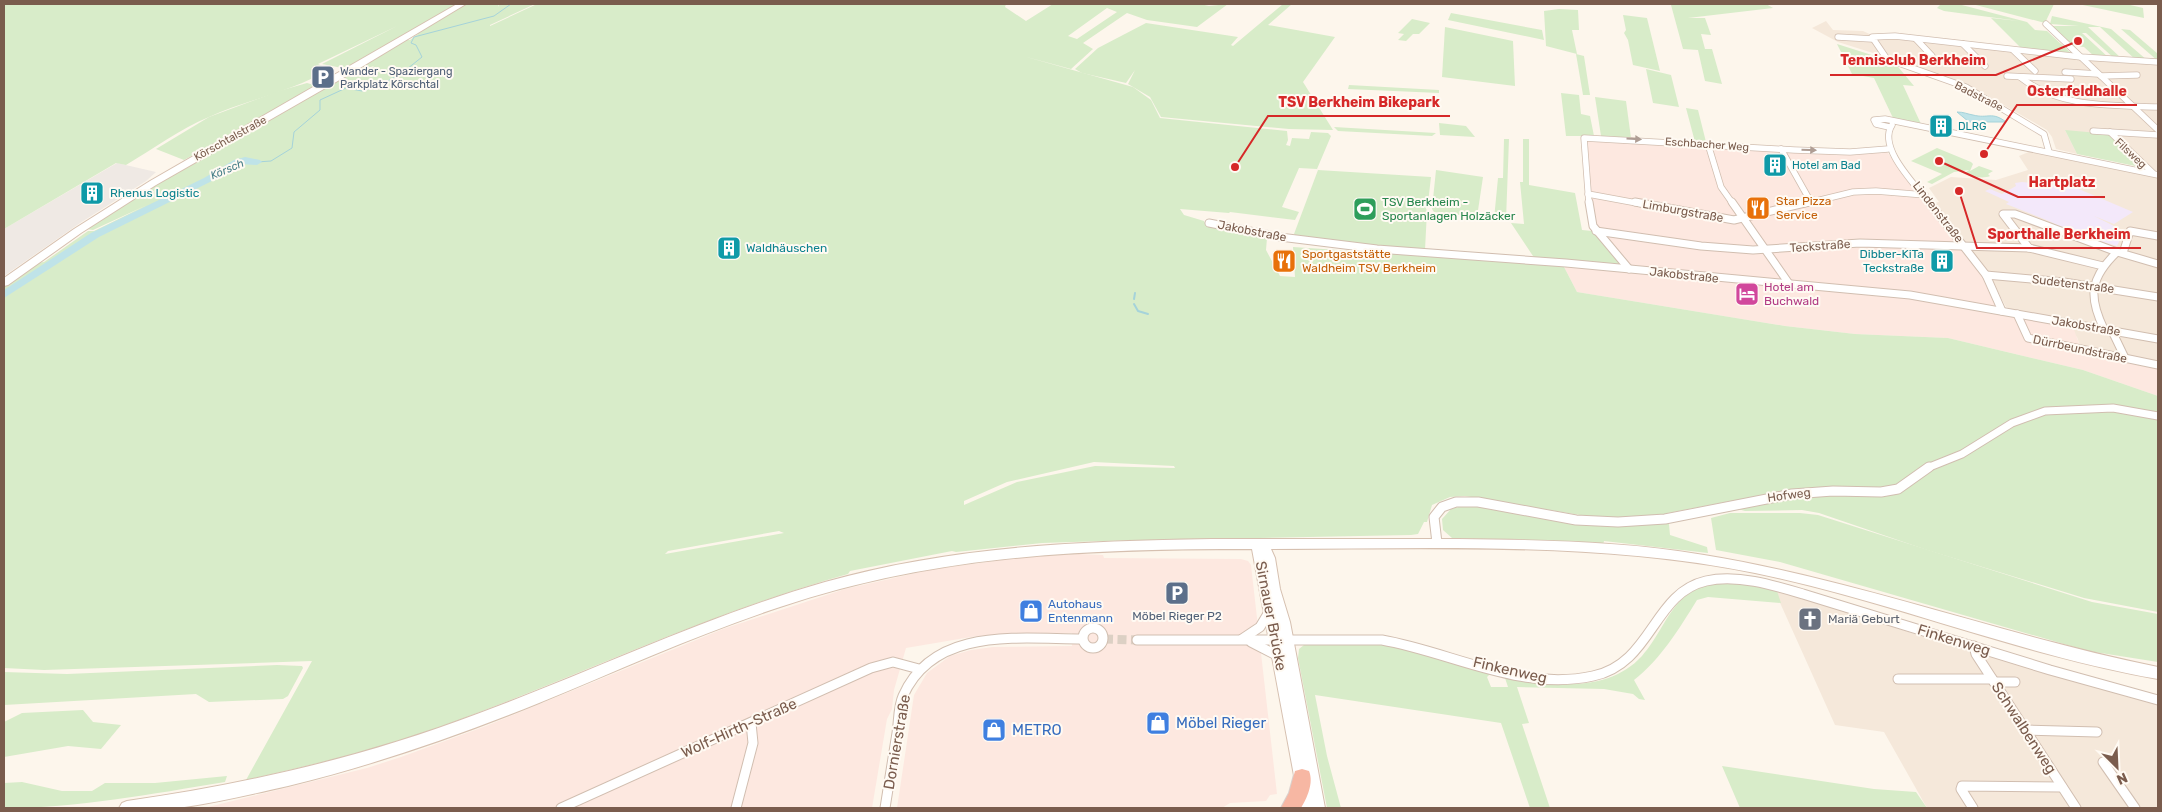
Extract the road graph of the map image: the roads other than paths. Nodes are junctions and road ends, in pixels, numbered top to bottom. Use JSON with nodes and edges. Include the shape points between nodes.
{"nodes":[{"id":1,"x":462,"y":4,"type":"edge"},
{"id":2,"x":2046,"y":24,"type":"dead end"},
{"id":3,"x":1838,"y":37,"type":"dead end"},
{"id":4,"x":1873,"y":37,"type":"junction"},
{"id":5,"x":1916,"y":39,"type":"junction"},
{"id":6,"x":1964,"y":44,"type":"junction"},
{"id":7,"x":2013,"y":50,"type":"junction"},
{"id":8,"x":2081,"y":58,"type":"junction"},
{"id":9,"x":1932,"y":60,"type":"dead end"},
{"id":10,"x":2158,"y":62,"type":"edge"},
{"id":11,"x":1985,"y":66,"type":"dead end"},
{"id":12,"x":2035,"y":71,"type":"dead end"},
{"id":13,"x":2065,"y":72,"type":"dead end"},
{"id":14,"x":2100,"y":75,"type":"junction"},
{"id":15,"x":2137,"y":75,"type":"dead end"},
{"id":16,"x":2007,"y":76,"type":"dead end"},
{"id":17,"x":2020,"y":77,"type":"junction"},
{"id":18,"x":2071,"y":79,"type":"dead end"},
{"id":19,"x":2132,"y":106,"type":"junction"},
{"id":20,"x":2158,"y":107,"type":"edge"},
{"id":21,"x":1904,"y":123,"type":"junction"},
{"id":22,"x":1889,"y":127,"type":"junction"},
{"id":23,"x":2157,"y":127,"type":"edge"},
{"id":24,"x":2093,"y":131,"type":"dead end"},
{"id":25,"x":2110,"y":132,"type":"junction"},
{"id":26,"x":2158,"y":135,"type":"edge"},
{"id":27,"x":1708,"y":144,"type":"junction"},
{"id":28,"x":1782,"y":149,"type":"junction"},
{"id":29,"x":1888,"y":149,"type":"junction"},
{"id":30,"x":2049,"y":152,"type":"junction"},
{"id":31,"x":2156,"y":174,"type":"edge"},
{"id":32,"x":1588,"y":194,"type":"junction"},
{"id":33,"x":1925,"y":195,"type":"junction"},
{"id":34,"x":1813,"y":200,"type":"junction"},
{"id":35,"x":1744,"y":219,"type":"junction"},
{"id":36,"x":1209,"y":223,"type":"dead end"},
{"id":37,"x":1596,"y":231,"type":"junction"},
{"id":38,"x":2158,"y":236,"type":"edge"},
{"id":39,"x":1966,"y":248,"type":"junction"},
{"id":40,"x":2029,"y":248,"type":"junction"},
{"id":41,"x":1765,"y":250,"type":"junction"},
{"id":42,"x":2120,"y":253,"type":"junction"},
{"id":43,"x":2158,"y":264,"type":"edge"},
{"id":44,"x":2103,"y":266,"type":"junction"},
{"id":45,"x":1629,"y":269,"type":"junction"},
{"id":46,"x":1986,"y":275,"type":"junction"},
{"id":47,"x":4,"y":283,"type":"edge"},
{"id":48,"x":1790,"y":285,"type":"junction"},
{"id":49,"x":2094,"y":286,"type":"junction"},
{"id":50,"x":2158,"y":298,"type":"edge"},
{"id":51,"x":2002,"y":312,"type":"junction"},
{"id":52,"x":2017,"y":314,"type":"junction"},
{"id":53,"x":2104,"y":329,"type":"junction"},
{"id":54,"x":2112,"y":331,"type":"junction"},
{"id":55,"x":2158,"y":339,"type":"edge"},
{"id":56,"x":2125,"y":358,"type":"junction"},
{"id":57,"x":2158,"y":366,"type":"edge"},
{"id":58,"x":2158,"y":416,"type":"edge"},
{"id":59,"x":1437,"y":543,"type":"junction"},
{"id":60,"x":1262,"y":544,"type":"junction"},
{"id":61,"x":1289,"y":544,"type":"junction"},
{"id":62,"x":1224,"y":545,"type":"junction"},
{"id":63,"x":1265,"y":564,"type":"junction"},
{"id":64,"x":1270,"y":609,"type":"junction"},
{"id":65,"x":1082,"y":639,"type":"dead end"},
{"id":66,"x":1242,"y":639,"type":"junction"},
{"id":67,"x":1281,"y":639,"type":"junction"},
{"id":68,"x":1137,"y":640,"type":"tunnel mouth"},
{"id":69,"x":1974,"y":646,"type":"junction"},
{"id":70,"x":1280,"y":657,"type":"junction"},
{"id":71,"x":919,"y":669,"type":"junction"},
{"id":72,"x":2158,"y":673,"type":"edge"},
{"id":73,"x":1898,"y":679,"type":"dead end"},
{"id":74,"x":1993,"y":680,"type":"junction"},
{"id":75,"x":2014,"y":682,"type":"dead end"},
{"id":76,"x":2158,"y":700,"type":"edge"},
{"id":77,"x":751,"y":723,"type":"junction"},
{"id":78,"x":2026,"y":730,"type":"junction"},
{"id":79,"x":2096,"y":732,"type":"dead end"},
{"id":80,"x":2103,"y":762,"type":"dead end"},
{"id":81,"x":1302,"y":777,"type":"junction"},
{"id":82,"x":2062,"y":787,"type":"junction"},
{"id":83,"x":127,"y":808,"type":"edge"},
{"id":84,"x":560,"y":808,"type":"edge"},
{"id":85,"x":736,"y":808,"type":"edge"},
{"id":86,"x":885,"y":808,"type":"edge"},
{"id":87,"x":1290,"y":808,"type":"edge"},
{"id":88,"x":1308,"y":808,"type":"edge"},
{"id":89,"x":1317,"y":808,"type":"edge"},
{"id":90,"x":1972,"y":808,"type":"edge"},
{"id":91,"x":2076,"y":808,"type":"edge"},
{"id":92,"x":2135,"y":808,"type":"edge"}],
"edges":[{"from":1,"to":47,"type":"main road","name":"Körschtalstraße","via":[[153,182]]},
{"from":2,"to":8,"type":"street"},
{"from":3,"to":4,"type":"street"},
{"from":4,"to":5,"type":"street"},
{"from":4,"to":30,"type":"street","name":"Badstraße","via":[[1887,58],[1966,87],[2009,111],[2044,134]]},
{"from":5,"to":6,"type":"street"},
{"from":5,"to":9,"type":"street"},
{"from":6,"to":7,"type":"street"},
{"from":6,"to":11,"type":"street"},
{"from":7,"to":8,"type":"street"},
{"from":7,"to":12,"type":"street"},
{"from":8,"to":10,"type":"street"},
{"from":8,"to":14,"type":"street"},
{"from":13,"to":14,"type":"street"},
{"from":14,"to":15,"type":"street"},
{"from":14,"to":19,"type":"street"},
{"from":16,"to":17,"type":"street"},
{"from":17,"to":18,"type":"street"},
{"from":17,"to":19,"type":"street","via":[[2069,102]]},
{"from":19,"to":20,"type":"street"},
{"from":19,"to":23,"type":"street"},
{"from":21,"to":22,"type":"street"},
{"from":21,"to":22,"type":"street","via":[[1881,118],[1874,120],[1876,124]]},
{"from":21,"to":30,"type":"street"},
{"from":22,"to":29,"type":"street"},
{"from":24,"to":25,"type":"street","name":"Filsweg"},
{"from":25,"to":26,"type":"street","name":"Filsweg"},
{"from":25,"to":31,"type":"street","name":"Filsweg"},
{"from":27,"to":28,"type":"street","name":"Eschbacher Weg"},
{"from":32,"to":27,"type":"street","name":"Eschbacher Weg","one_way":true,"via":[[1583,141],[1586,138]]},
{"from":27,"to":35,"type":"street","via":[[1719,183]]},
{"from":28,"to":29,"type":"street","name":"Eschbacher Weg","one_way":true,"via":[[1850,152]]},
{"from":28,"to":34,"type":"street","via":[[1808,197]]},
{"from":29,"to":33,"type":"street","name":"Lindenstraße"},
{"from":30,"to":31,"type":"street"},
{"from":32,"to":35,"type":"street","name":"Limburgstraße","via":[[1716,218]]},
{"from":32,"to":37,"type":"street"},
{"from":33,"to":34,"type":"street","name":"Limburgstraße","via":[[1860,191]]},
{"from":33,"to":39,"type":"street","name":"Lindenstraße"},
{"from":34,"to":35,"type":"street","name":"Limburgstraße"},
{"from":35,"to":41,"type":"street"},
{"from":36,"to":45,"type":"street","name":"Jakobstraße","via":[[1286,238],[1376,249]]},
{"from":37,"to":41,"type":"street","name":"Teckstraße","via":[[1717,248]]},
{"from":37,"to":45,"type":"street"},
{"from":38,"to":42,"type":"street","via":[[2129,231]]},
{"from":39,"to":40,"type":"street","name":"Teckstraße"},
{"from":39,"to":41,"type":"street","name":"Teckstraße","via":[[1860,243]]},
{"from":39,"to":46,"type":"street","name":"Lindenstraße"},
{"from":40,"to":42,"type":"street","via":[[2003,215],[2008,212]]},
{"from":40,"to":44,"type":"street","name":"Teckstraße"},
{"from":41,"to":48,"type":"street"},
{"from":42,"to":43,"type":"street"},
{"from":42,"to":44,"type":"street"},
{"from":44,"to":49,"type":"street"},
{"from":45,"to":48,"type":"street","name":"Jakobstraße"},
{"from":46,"to":49,"type":"street","name":"Sudetenstraße"},
{"from":46,"to":51,"type":"street","name":"Lindenstraße"},
{"from":48,"to":51,"type":"street","name":"Jakobstraße","via":[[1917,296]]},
{"from":49,"to":50,"type":"street","name":"Sudetenstraße"},
{"from":49,"to":53,"type":"street","via":[[2094,304]]},
{"from":51,"to":52,"type":"street","name":"Jakobstraße"},
{"from":52,"to":53,"type":"street","name":"Jakobstraße"},
{"from":52,"to":56,"type":"street","name":"Dürrbeundstraße","via":[[2026,338]]},
{"from":53,"to":54,"type":"street","name":"Jakobstraße"},
{"from":54,"to":55,"type":"street","name":"Jakobstraße"},
{"from":54,"to":56,"type":"street"},
{"from":56,"to":57,"type":"street","name":"Dürrbeundstraße"},
{"from":58,"to":59,"type":"street","name":"Hofweg","via":[[2113,408],[2045,411],[2012,423],[1962,454],[1933,464],[1898,489],[1792,494],[1664,519],[1624,522],[1576,520],[1478,502],[1456,502],[1442,507],[1434,517]]},
{"from":59,"to":61,"type":"main road"},
{"from":59,"to":72,"type":"main road","via":[[1612,548],[1748,567],[1867,595],[2036,646]]},
{"from":60,"to":61,"type":"main road"},
{"from":60,"to":62,"type":"main road"},
{"from":60,"to":63,"type":"main road","name":"Sirnauer Brücke","via":[[1258,548]]},
{"from":61,"to":63,"type":"main road","via":[[1276,550]]},
{"from":62,"to":63,"type":"main road","via":[[1248,553]]},
{"from":62,"to":83,"type":"main road","via":[[1017,552],[951,560],[868,576],[732,618],[504,711],[376,756],[238,790]]},
{"from":63,"to":64,"type":"main road","name":"Sirnauer Brücke"},
{"from":63,"to":67,"type":"main road","name":"Sirnauer Brücke","via":[[1273,589]]},
{"from":64,"to":66,"type":"street","via":[[1260,628]]},
{"from":64,"to":67,"type":"main road","name":"Sirnauer Brücke"},
{"from":65,"to":71,"type":"street","name":"Dornierstraße","via":[[968,643],[936,655]]},
{"from":66,"to":67,"type":"street"},
{"from":66,"to":68,"type":"street"},
{"from":66,"to":70,"type":"street","via":[[1263,646]]},
{"from":67,"to":69,"type":"street","name":"Finkenweg","via":[[1351,638],[1397,642],[1523,676],[1581,679],[1613,670],[1628,660],[1647,639],[1671,600],[1682,590],[1706,580],[1724,579],[1772,586]]},
{"from":67,"to":70,"type":"main road","name":"Sirnauer Brücke"},
{"from":67,"to":89,"type":"main road","name":"Sirnauer Brücke"},
{"from":69,"to":74,"type":"street","name":"Schwalbenweg"},
{"from":69,"to":76,"type":"street","name":"Finkenweg"},
{"from":70,"to":81,"type":"main road","name":"Sirnauer Brücke"},
{"from":71,"to":77,"type":"street","name":"Wolf-Hirth-Straße","via":[[896,662],[875,666]]},
{"from":71,"to":86,"type":"street","name":"Dornierstraße","via":[[902,699]]},
{"from":73,"to":74,"type":"street"},
{"from":74,"to":75,"type":"street"},
{"from":74,"to":78,"type":"street","name":"Schwalbenweg"},
{"from":77,"to":84,"type":"street","name":"Wolf-Hirth-Straße"},
{"from":77,"to":85,"type":"street","via":[[753,743]]},
{"from":78,"to":79,"type":"street"},
{"from":78,"to":82,"type":"street","name":"Schwalbenweg"},
{"from":80,"to":92,"type":"street"},
{"from":81,"to":87,"type":"highway","via":[[1298,796]]},
{"from":81,"to":88,"type":"main road","name":"Sirnauer Brücke"},
{"from":82,"to":90,"type":"street","via":[[1961,786]]},
{"from":82,"to":91,"type":"street","name":"Schwalbenweg"}]}
